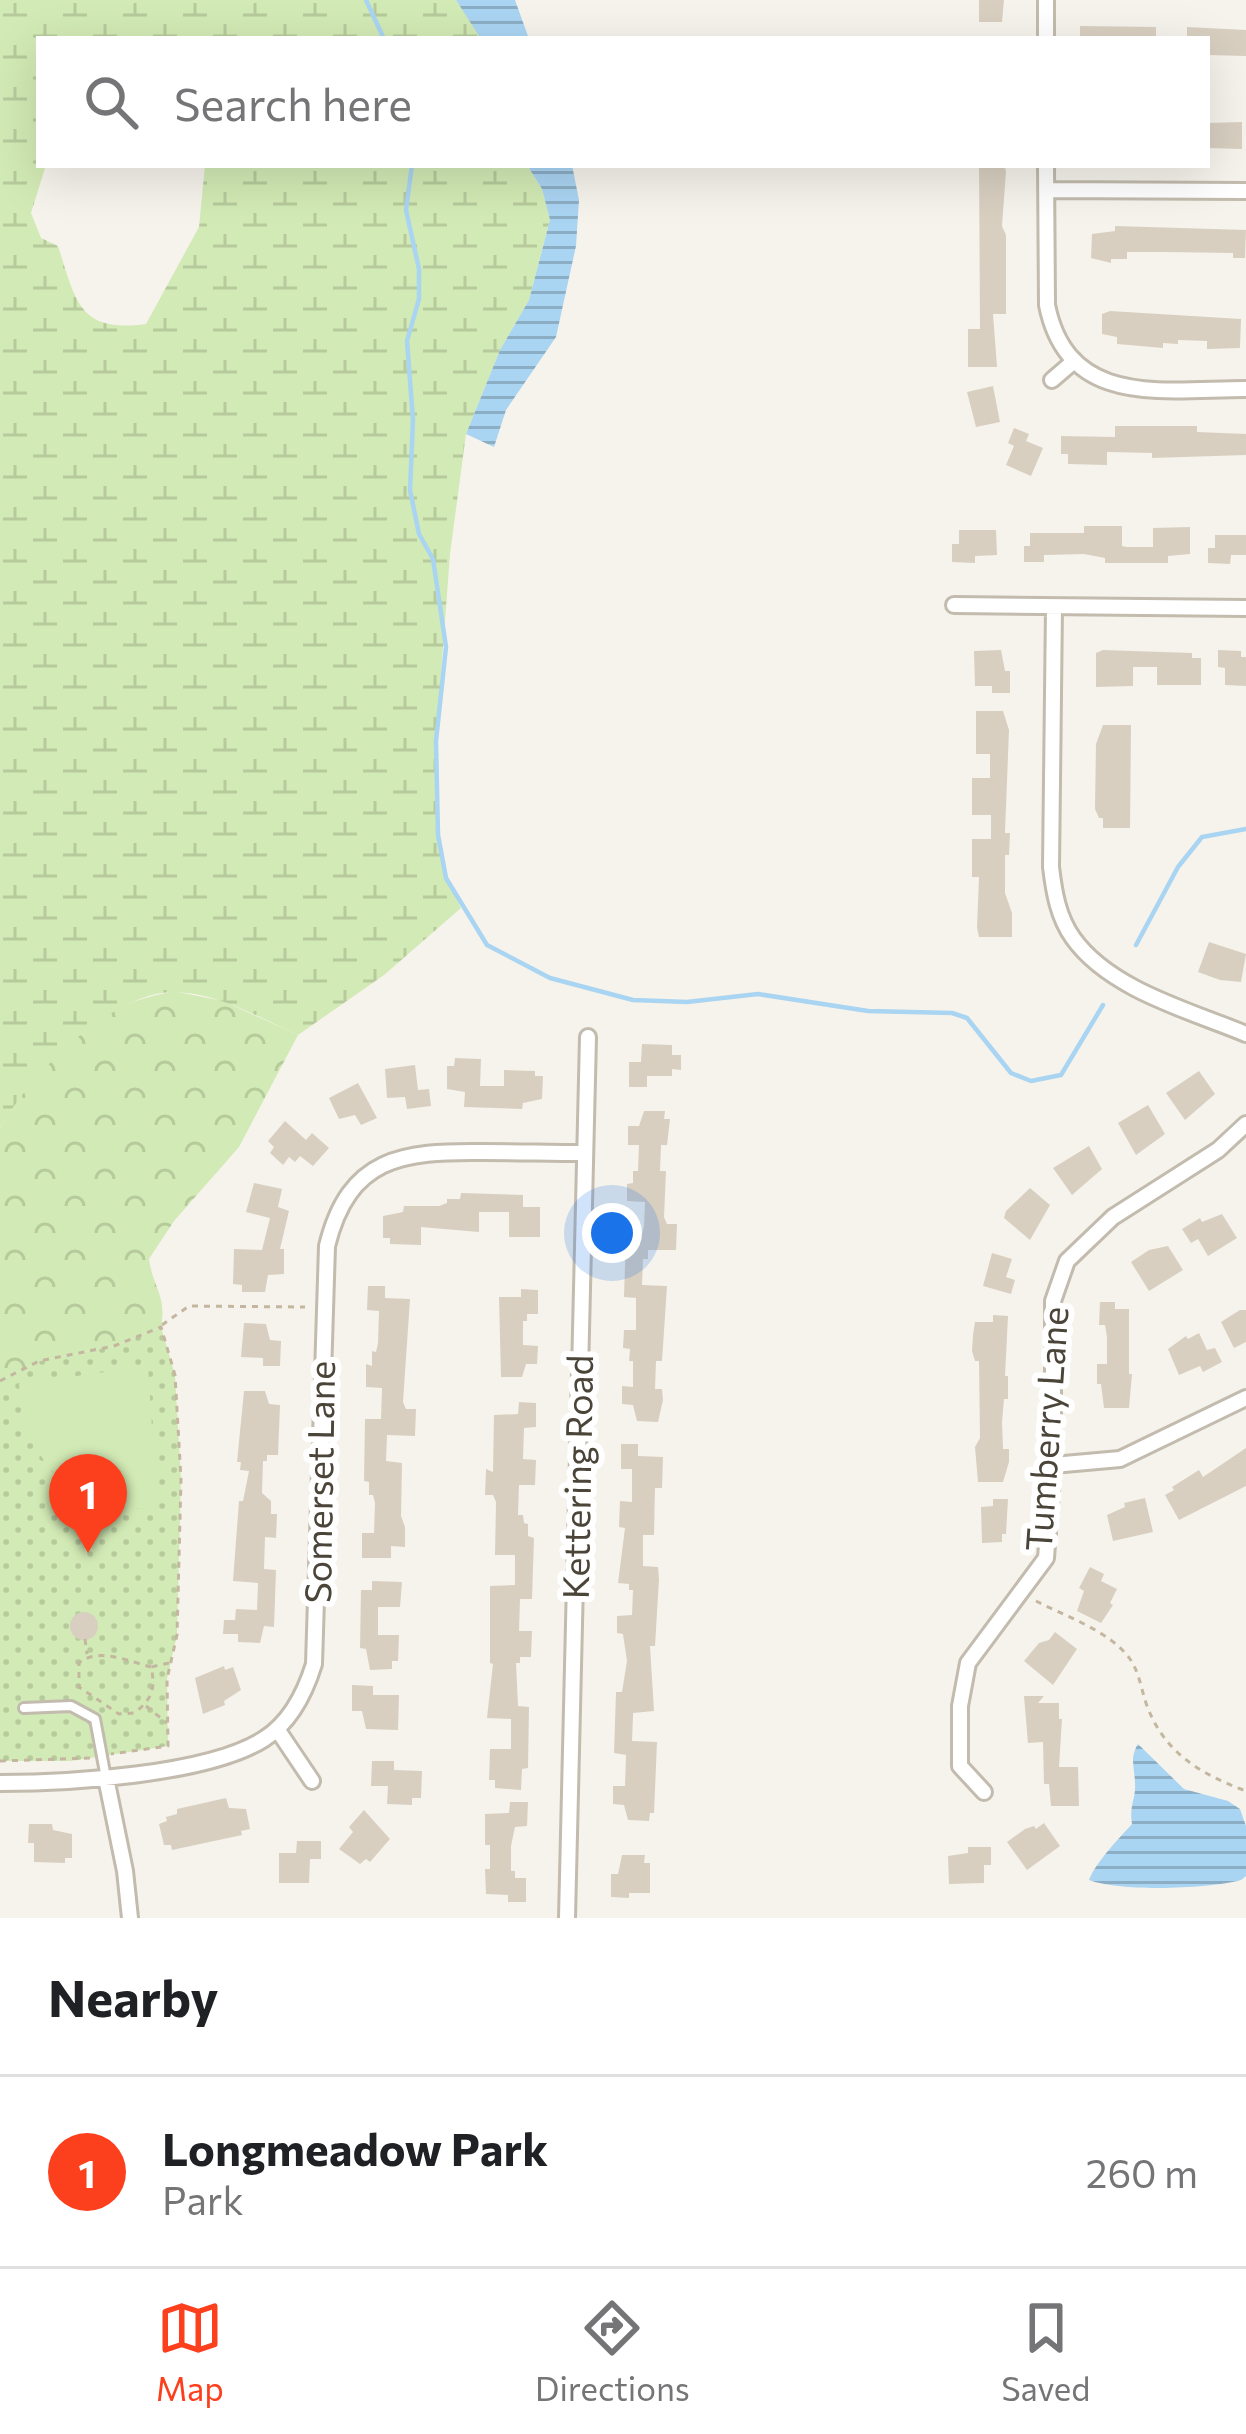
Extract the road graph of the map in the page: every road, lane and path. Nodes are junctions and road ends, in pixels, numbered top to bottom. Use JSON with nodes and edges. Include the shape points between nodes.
{"nodes":[{"id":1,"x":1046,"y":0,"type":"edge"},
{"id":2,"x":1046,"y":36,"type":"edge"},
{"id":3,"x":1046,"y":168,"type":"edge"},
{"id":4,"x":1046,"y":190,"type":"junction"},
{"id":5,"x":1246,"y":191,"type":"edge"},
{"id":6,"x":1073,"y":362,"type":"junction"},
{"id":7,"x":1052,"y":380,"type":"dead end"},
{"id":8,"x":1246,"y":389,"type":"edge"},
{"id":9,"x":954,"y":605,"type":"dead end"},
{"id":10,"x":1054,"y":607,"type":"junction"},
{"id":11,"x":1246,"y":608,"type":"edge"},
{"id":12,"x":1246,"y":1034,"type":"edge"},
{"id":13,"x":587,"y":1037,"type":"dead end"},
{"id":14,"x":1246,"y":1124,"type":"edge"},
{"id":15,"x":585,"y":1153,"type":"junction"},
{"id":16,"x":305,"y":1307,"type":"dead end"},
{"id":17,"x":161,"y":1327,"type":"junction"},
{"id":18,"x":0,"y":1381,"type":"edge"},
{"id":19,"x":1246,"y":1398,"type":"edge"},
{"id":20,"x":1053,"y":1465,"type":"junction"},
{"id":21,"x":1020,"y":1592,"type":"junction"},
{"id":22,"x":85,"y":1639,"type":"dead end"},
{"id":23,"x":88,"y":1656,"type":"junction"},
{"id":24,"x":170,"y":1663,"type":"junction"},
{"id":25,"x":151,"y":1667,"type":"junction"},
{"id":26,"x":80,"y":1687,"type":"junction"},
{"id":27,"x":70,"y":1688,"type":"dead end"},
{"id":28,"x":145,"y":1705,"type":"junction"},
{"id":29,"x":24,"y":1708,"type":"dead end"},
{"id":30,"x":167,"y":1724,"type":"junction"},
{"id":31,"x":277,"y":1730,"type":"junction"},
{"id":32,"x":103,"y":1756,"type":"junction"},
{"id":33,"x":0,"y":1761,"type":"edge"},
{"id":34,"x":106,"y":1778,"type":"junction"},
{"id":35,"x":312,"y":1781,"type":"dead end"},
{"id":36,"x":0,"y":1783,"type":"edge"},
{"id":37,"x":984,"y":1792,"type":"dead end"},
{"id":38,"x":1246,"y":1792,"type":"edge"},
{"id":39,"x":130,"y":1918,"type":"edge"},
{"id":40,"x":567,"y":1918,"type":"edge"}],
"edges":[{"from":1,"to":2,"type":"street"},
{"from":3,"to":4,"type":"street"},
{"from":4,"to":5,"type":"street"},
{"from":4,"to":6,"type":"street","via":[[1047,305]]},
{"from":6,"to":7,"type":"street"},
{"from":6,"to":8,"type":"street","via":[[1124,388]]},
{"from":9,"to":10,"type":"street"},
{"from":10,"to":11,"type":"street"},
{"from":10,"to":12,"type":"street","via":[[1058,908],[1072,937],[1111,972]]},
{"from":13,"to":15,"type":"street","name":"Kettering Road"},
{"from":14,"to":20,"type":"street","name":"Tumberry Lane","via":[[1113,1217],[1067,1261],[1053,1301]]},
{"from":15,"to":31,"type":"street","name":"Somerset Lane","via":[[411,1153],[369,1172],[344,1198],[326,1246],[314,1664]]},
{"from":15,"to":40,"type":"street","name":"Kettering Road"},
{"from":16,"to":17,"type":"path","via":[[189,1306]]},
{"from":17,"to":18,"type":"path","via":[[39,1361]]},
{"from":17,"to":24,"type":"path","via":[[175,1375],[181,1479]]},
{"from":19,"to":20,"type":"street","via":[[1120,1459]]},
{"from":20,"to":21,"type":"street","name":"Tumberry Lane","via":[[1046,1558]]},
{"from":21,"to":37,"type":"street","name":"Tumberry Lane","via":[[968,1663],[960,1706],[960,1766]]},
{"from":21,"to":38,"type":"path","via":[[1119,1647],[1171,1747],[1196,1770]]},
{"from":22,"to":23,"type":"path"},
{"from":23,"to":25,"type":"path"},
{"from":23,"to":26,"type":"path","via":[[77,1669]]},
{"from":24,"to":25,"type":"path"},
{"from":24,"to":30,"type":"path"},
{"from":25,"to":28,"type":"path","via":[[155,1682]]},
{"from":26,"to":27,"type":"path"},
{"from":26,"to":28,"type":"path","via":[[119,1714]]},
{"from":28,"to":30,"type":"path"},
{"from":29,"to":32,"type":"lane","via":[[82,1709],[95,1719]]},
{"from":30,"to":32,"type":"path","via":[[168,1746]]},
{"from":31,"to":34,"type":"street","via":[[244,1749]]},
{"from":31,"to":35,"type":"street"},
{"from":32,"to":33,"type":"path"},
{"from":32,"to":34,"type":"lane"},
{"from":34,"to":36,"type":"street"},
{"from":34,"to":39,"type":"street"}]}
